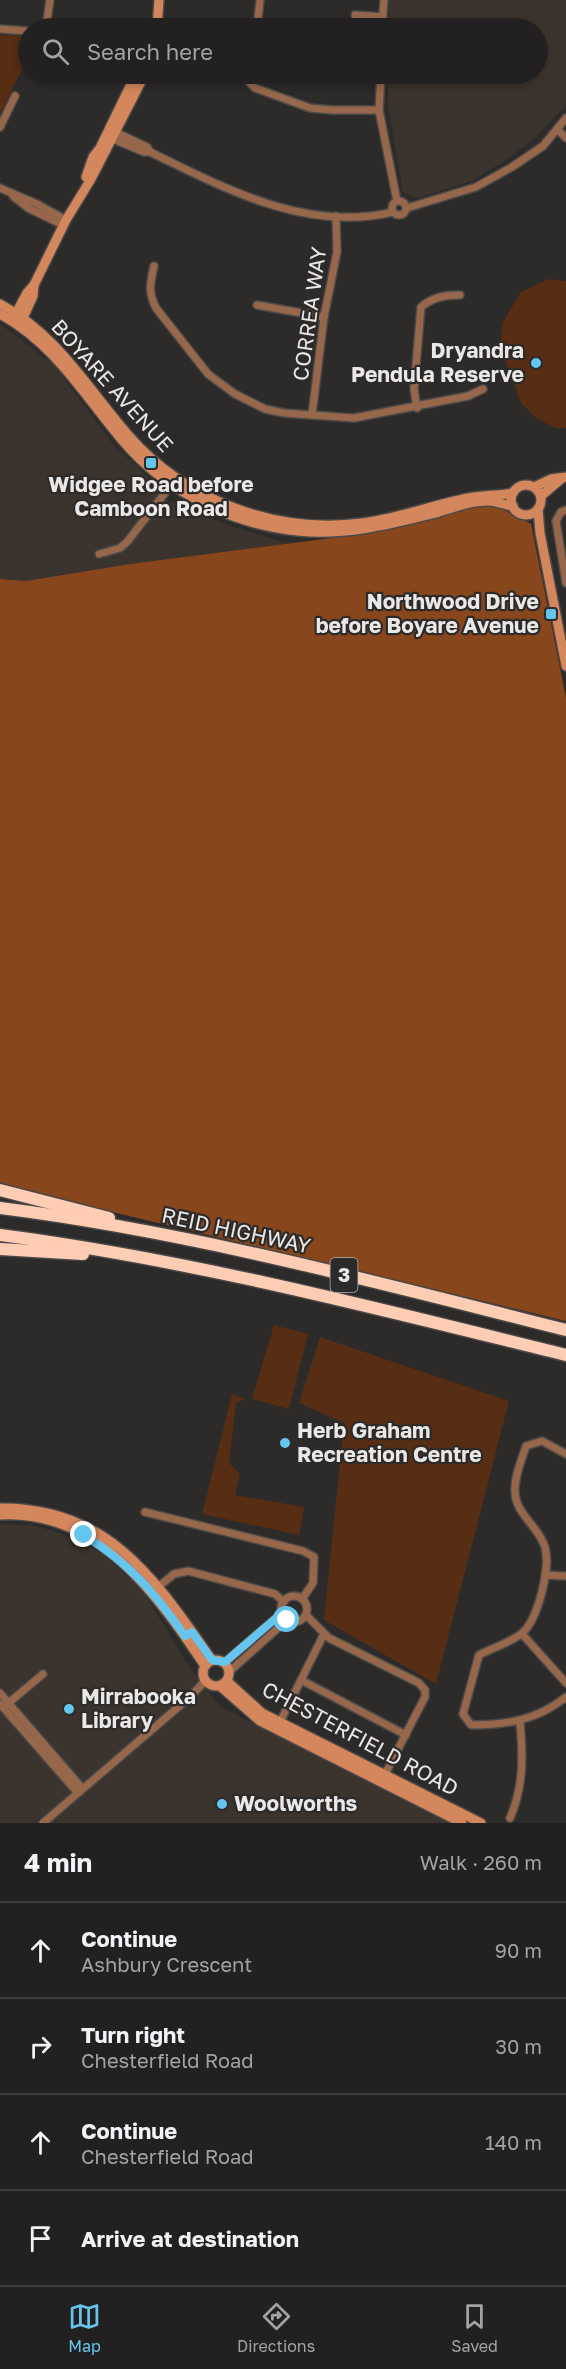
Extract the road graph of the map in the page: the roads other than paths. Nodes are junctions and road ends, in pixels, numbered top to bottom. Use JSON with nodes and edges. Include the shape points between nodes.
{"nodes":[{"id":1,"x":50,"y":0,"type":"edge"},
{"id":2,"x":159,"y":0,"type":"edge"},
{"id":3,"x":260,"y":0,"type":"edge"},
{"id":4,"x":384,"y":0,"type":"edge"},
{"id":5,"x":157,"y":12,"type":"junction"},
{"id":6,"x":355,"y":15,"type":"dead end"},
{"id":7,"x":383,"y":17,"type":"joint"},
{"id":8,"x":47,"y":18,"type":"edge"},
{"id":9,"x":154,"y":18,"type":"edge"},
{"id":10,"x":157,"y":18,"type":"edge"},
{"id":11,"x":258,"y":18,"type":"edge"},
{"id":12,"x":0,"y":28,"type":"edge"},
{"id":13,"x":18,"y":30,"type":"edge"},
{"id":14,"x":132,"y":84,"type":"edge"},
{"id":15,"x":139,"y":84,"type":"edge"},
{"id":16,"x":251,"y":84,"type":"edge"},
{"id":17,"x":380,"y":84,"type":"edge"},
{"id":18,"x":15,"y":96,"type":"dead end"},
{"id":19,"x":379,"y":110,"type":"junction"},
{"id":20,"x":566,"y":118,"type":"edge"},
{"id":21,"x":0,"y":127,"type":"edge"},
{"id":22,"x":558,"y":129,"type":"junction"},
{"id":23,"x":110,"y":134,"type":"junction"},
{"id":24,"x":566,"y":138,"type":"edge"},
{"id":25,"x":0,"y":188,"type":"edge"},
{"id":26,"x":397,"y":201,"type":"junction"},
{"id":27,"x":407,"y":208,"type":"junction"},
{"id":28,"x":393,"y":212,"type":"junction"},
{"id":29,"x":336,"y":216,"type":"junction"},
{"id":30,"x":64,"y":222,"type":"junction"},
{"id":31,"x":154,"y":266,"type":"dead end"},
{"id":32,"x":460,"y":295,"type":"dead end"},
{"id":33,"x":0,"y":304,"type":"edge"},
{"id":34,"x":257,"y":305,"type":"dead end"},
{"id":35,"x":0,"y":314,"type":"edge"},
{"id":36,"x":324,"y":317,"type":"junction"},
{"id":37,"x":18,"y":319,"type":"junction"},
{"id":38,"x":483,"y":389,"type":"dead end"},
{"id":39,"x":417,"y":408,"type":"junction"},
{"id":40,"x":312,"y":416,"type":"junction"},
{"id":41,"x":563,"y":478,"type":"edge"},
{"id":42,"x":166,"y":480,"type":"junction"},
{"id":43,"x":534,"y":487,"type":"junction"},
{"id":44,"x":178,"y":488,"type":"junction"},
{"id":45,"x":165,"y":493,"type":"junction"},
{"id":46,"x":513,"y":493,"type":"junction"},
{"id":47,"x":541,"y":496,"type":"junction"},
{"id":48,"x":513,"y":506,"type":"junction"},
{"id":49,"x":538,"y":509,"type":"junction"},
{"id":50,"x":566,"y":510,"type":"edge"},
{"id":51,"x":526,"y":514,"type":"junction"},
{"id":52,"x":540,"y":533,"type":"junction"},
{"id":53,"x":99,"y":554,"type":"dead end"},
{"id":54,"x":566,"y":583,"type":"edge"},
{"id":55,"x":566,"y":666,"type":"edge"},
{"id":56,"x":0,"y":1190,"type":"edge"},
{"id":57,"x":0,"y":1208,"type":"edge"},
{"id":58,"x":0,"y":1235,"type":"edge"},
{"id":59,"x":209,"y":1244,"type":"junction"},
{"id":60,"x":0,"y":1249,"type":"edge"},
{"id":61,"x":153,"y":1259,"type":"junction"},
{"id":62,"x":566,"y":1330,"type":"edge"},
{"id":63,"x":566,"y":1355,"type":"edge"},
{"id":64,"x":566,"y":1454,"type":"edge"},
{"id":65,"x":0,"y":1508,"type":"edge"},
{"id":66,"x":145,"y":1512,"type":"dead end"},
{"id":67,"x":0,"y":1515,"type":"edge"},
{"id":68,"x":60,"y":1521,"type":"junction"},
{"id":69,"x":546,"y":1575,"type":"junction"},
{"id":70,"x":566,"y":1576,"type":"edge"},
{"id":71,"x":158,"y":1587,"type":"junction"},
{"id":72,"x":302,"y":1599,"type":"junction"},
{"id":73,"x":284,"y":1602,"type":"junction"},
{"id":74,"x":306,"y":1615,"type":"junction"},
{"id":75,"x":285,"y":1617,"type":"junction"},
{"id":76,"x":188,"y":1634,"type":"junction"},
{"id":77,"x":324,"y":1634,"type":"junction"},
{"id":78,"x":522,"y":1634,"type":"junction"},
{"id":79,"x":208,"y":1663,"type":"junction"},
{"id":80,"x":227,"y":1666,"type":"junction"},
{"id":81,"x":43,"y":1674,"type":"dead end"},
{"id":82,"x":301,"y":1680,"type":"junction"},
{"id":83,"x":205,"y":1681,"type":"junction"},
{"id":84,"x":223,"y":1684,"type":"junction"},
{"id":85,"x":566,"y":1684,"type":"edge"},
{"id":86,"x":0,"y":1693,"type":"edge"},
{"id":87,"x":566,"y":1697,"type":"edge"},
{"id":88,"x":4,"y":1705,"type":"edge"},
{"id":89,"x":280,"y":1722,"type":"junction"},
{"id":90,"x":520,"y":1722,"type":"junction"},
{"id":91,"x":406,"y":1735,"type":"junction"},
{"id":92,"x":323,"y":1748,"type":"junction"},
{"id":93,"x":383,"y":1778,"type":"junction"},
{"id":94,"x":79,"y":1790,"type":"junction"},
{"id":95,"x":510,"y":1818,"type":"dead end"},
{"id":96,"x":43,"y":1823,"type":"edge"},
{"id":97,"x":462,"y":1823,"type":"edge"},
{"id":98,"x":481,"y":1823,"type":"edge"}],
"edges":[{"from":1,"to":8,"type":"street"},
{"from":2,"to":5,"type":"street"},
{"from":3,"to":11,"type":"street"},
{"from":4,"to":7,"type":"street"},
{"from":5,"to":9,"type":"street"},
{"from":5,"to":10,"type":"street"},
{"from":6,"to":7,"type":"street"},
{"from":12,"to":13,"type":"street"},
{"from":14,"to":23,"type":"street"},
{"from":15,"to":23,"type":"street"},
{"from":16,"to":19,"type":"street","via":[[310,108]]},
{"from":17,"to":19,"type":"street"},
{"from":18,"to":21,"type":"street"},
{"from":19,"to":26,"type":"street"},
{"from":20,"to":22,"type":"street"},
{"from":22,"to":24,"type":"street"},
{"from":22,"to":27,"type":"street","via":[[543,146],[476,187]]},
{"from":23,"to":29,"type":"street","via":[[147,147],[150,152],[248,199],[291,211]]},
{"from":23,"to":30,"type":"street","via":[[93,157],[84,188]]},
{"from":25,"to":30,"type":"street","via":[[28,208]]},
{"from":26,"to":27,"type":"street","via":[[403,201]]},
{"from":26,"to":28,"type":"street"},
{"from":27,"to":28,"type":"street","via":[[403,214]]},
{"from":28,"to":29,"type":"street","via":[[379,216]]},
{"from":29,"to":36,"type":"street","name":"CORREA WAY","via":[[337,252]]},
{"from":30,"to":37,"type":"street","via":[[27,293]]},
{"from":31,"to":40,"type":"street","via":[[150,297],[208,375],[265,409]]},
{"from":32,"to":39,"type":"street","via":[[445,295],[421,307],[414,389]]},
{"from":33,"to":37,"type":"street","name":"BOYARE AVENUE"},
{"from":34,"to":36,"type":"street"},
{"from":35,"to":37,"type":"street","name":"BOYARE AVENUE"},
{"from":36,"to":40,"type":"street","name":"CORREA WAY"},
{"from":37,"to":42,"type":"street","name":"BOYARE AVENUE","via":[[64,366],[124,442]]},
{"from":37,"to":46,"type":"street","name":"BOYARE AVENUE","via":[[65,357],[131,438],[157,462],[222,504],[278,521],[337,525],[371,522],[460,499]]},
{"from":38,"to":39,"type":"street"},
{"from":39,"to":40,"type":"street","via":[[354,418]]},
{"from":41,"to":43,"type":"street"},
{"from":41,"to":47,"type":"street"},
{"from":42,"to":44,"type":"street","name":"BOYARE AVENUE"},
{"from":42,"to":45,"type":"street"},
{"from":43,"to":46,"type":"street","via":[[523,485]]},
{"from":43,"to":47,"type":"street"},
{"from":44,"to":45,"type":"street"},
{"from":44,"to":48,"type":"street","name":"BOYARE AVENUE","via":[[238,517],[279,529],[318,533],[366,530],[490,501]]},
{"from":45,"to":53,"type":"street","via":[[120,548]]},
{"from":46,"to":48,"type":"street"},
{"from":47,"to":49,"type":"street"},
{"from":48,"to":51,"type":"street"},
{"from":49,"to":51,"type":"street"},
{"from":49,"to":52,"type":"street"},
{"from":50,"to":54,"type":"street","via":[[556,521]]},
{"from":51,"to":52,"type":"street"},
{"from":52,"to":55,"type":"street"},
{"from":56,"to":59,"type":"highway"},
{"from":57,"to":59,"type":"highway","name":"REID HIGHWAY","number":"3"},
{"from":58,"to":61,"type":"highway","name":"REID HIGHWAY","number":"3"},
{"from":59,"to":62,"type":"highway","name":"REID HIGHWAY","number":"3"},
{"from":60,"to":61,"type":"highway"},
{"from":61,"to":63,"type":"highway","name":"REID HIGHWAY","number":"3"},
{"from":64,"to":69,"type":"street","via":[[542,1442],[526,1446],[515,1490],[519,1511],[533,1524],[546,1548]]},
{"from":65,"to":68,"type":"street","via":[[27,1509]]},
{"from":66,"to":72,"type":"street","via":[[314,1557],[313,1583]]},
{"from":67,"to":68,"type":"street"},
{"from":68,"to":71,"type":"street","via":[[111,1540]]},
{"from":68,"to":76,"type":"street","via":[[137,1574]]},
{"from":69,"to":70,"type":"street"},
{"from":69,"to":78,"type":"street","via":[[533,1617]]},
{"from":71,"to":73,"type":"street","via":[[174,1574],[188,1571],[275,1594]]},
{"from":71,"to":76,"type":"street"},
{"from":72,"to":73,"type":"street","via":[[291,1597]]},
{"from":72,"to":74,"type":"street","via":[[307,1606]]},
{"from":73,"to":75,"type":"street"},
{"from":74,"to":75,"type":"street","via":[[298,1621]]},
{"from":74,"to":77,"type":"street"},
{"from":75,"to":80,"type":"street"},
{"from":76,"to":79,"type":"street"},
{"from":77,"to":82,"type":"street"},
{"from":77,"to":91,"type":"street","via":[[419,1683],[425,1690]]},
{"from":78,"to":85,"type":"street"},
{"from":78,"to":90,"type":"street","via":[[479,1655],[463,1714],[471,1725]]},
{"from":79,"to":80,"type":"street"},
{"from":79,"to":83,"type":"street","via":[[203,1672]]},
{"from":80,"to":84,"type":"street"},
{"from":81,"to":88,"type":"street"},
{"from":82,"to":89,"type":"street"},
{"from":82,"to":91,"type":"street"},
{"from":83,"to":84,"type":"street"},
{"from":83,"to":94,"type":"street"},
{"from":84,"to":89,"type":"street","name":"CHESTERFIELD ROAD"},
{"from":84,"to":92,"type":"street","name":"CHESTERFIELD ROAD","via":[[260,1721]]},
{"from":85,"to":87,"type":"street"},
{"from":86,"to":88,"type":"street"},
{"from":87,"to":90,"type":"street"},
{"from":88,"to":94,"type":"street"},
{"from":89,"to":92,"type":"street","name":"CHESTERFIELD ROAD"},
{"from":90,"to":95,"type":"street","via":[[523,1764],[518,1800]]},
{"from":91,"to":93,"type":"street"},
{"from":92,"to":93,"type":"street","name":"CHESTERFIELD ROAD"},
{"from":93,"to":97,"type":"street","name":"CHESTERFIELD ROAD"},
{"from":93,"to":98,"type":"street","name":"CHESTERFIELD ROAD"},
{"from":94,"to":96,"type":"street"}]}
